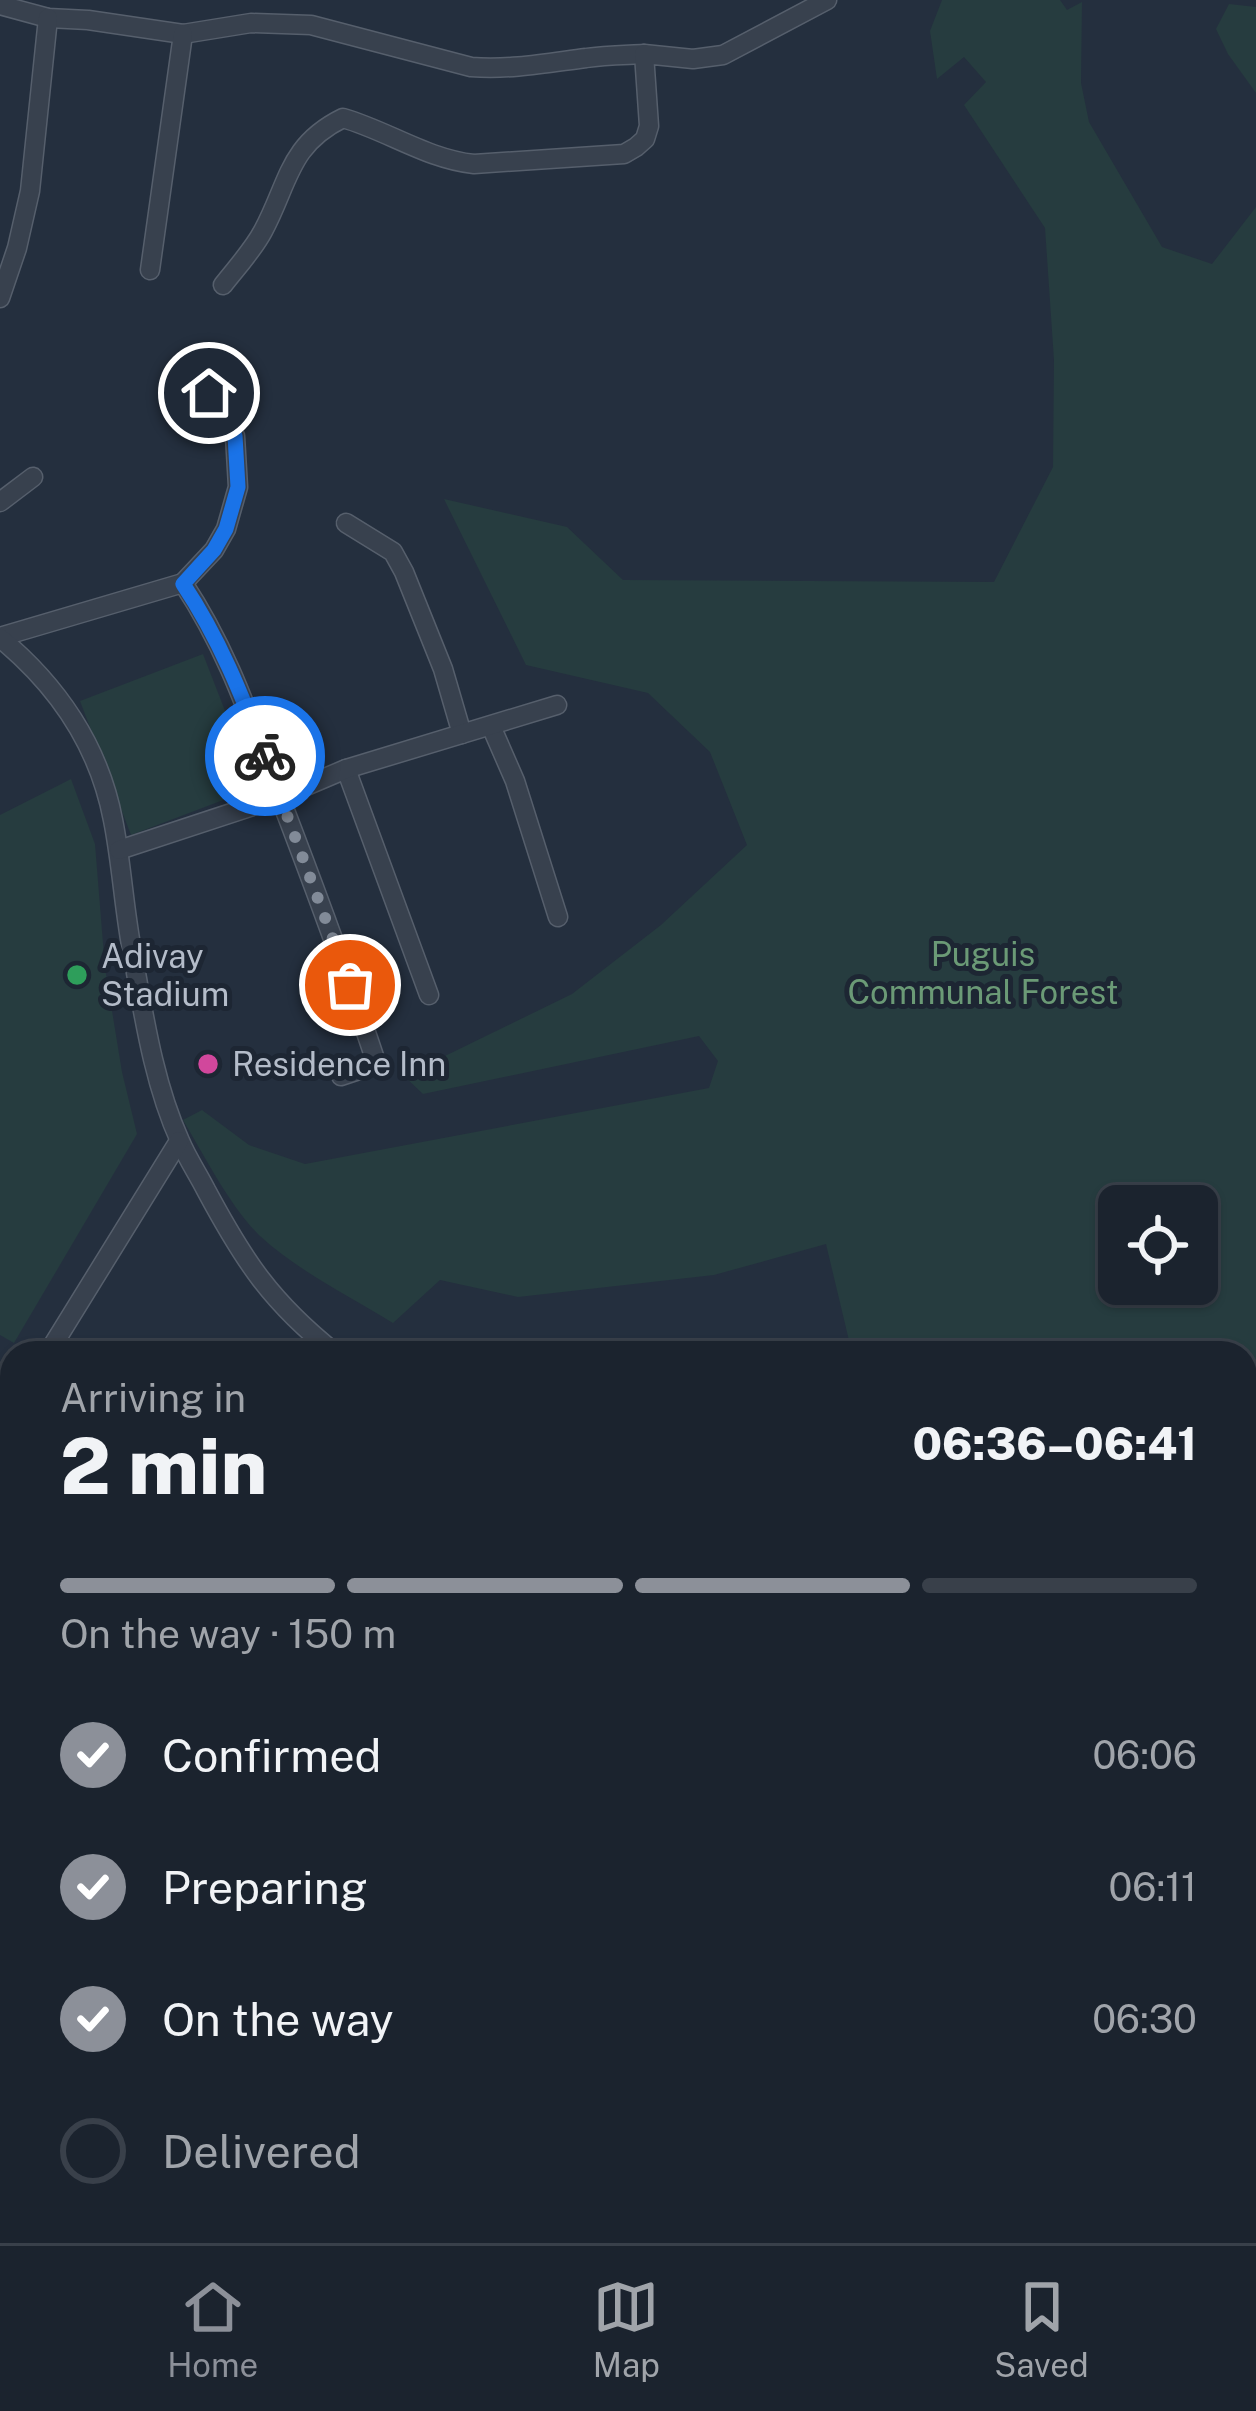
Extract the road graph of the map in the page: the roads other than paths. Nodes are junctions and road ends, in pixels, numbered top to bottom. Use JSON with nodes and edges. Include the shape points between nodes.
{"nodes":[{"id":1,"x":827,"y":0,"type":"edge"},
{"id":2,"x":0,"y":5,"type":"edge"},
{"id":3,"x":48,"y":18,"type":"junction"},
{"id":4,"x":183,"y":34,"type":"junction"},
{"id":5,"x":644,"y":54,"type":"junction"},
{"id":6,"x":150,"y":270,"type":"dead end"},
{"id":7,"x":224,"y":284,"type":"dead end"},
{"id":8,"x":0,"y":298,"type":"edge"},
{"id":9,"x":209,"y":393,"type":"dead end"},
{"id":10,"x":33,"y":477,"type":"dead end"},
{"id":11,"x":0,"y":502,"type":"edge"},
{"id":12,"x":346,"y":523,"type":"dead end"},
{"id":13,"x":183,"y":584,"type":"junction"},
{"id":14,"x":0,"y":637,"type":"edge"},
{"id":15,"x":557,"y":705,"type":"dead end"},
{"id":16,"x":491,"y":726,"type":"junction"},
{"id":17,"x":462,"y":734,"type":"junction"},
{"id":18,"x":346,"y":769,"type":"junction"},
{"id":19,"x":280,"y":797,"type":"junction"},
{"id":20,"x":118,"y":850,"type":"junction"},
{"id":21,"x":558,"y":916,"type":"dead end"},
{"id":22,"x":429,"y":995,"type":"dead end"},
{"id":23,"x":341,"y":1076,"type":"dead end"},
{"id":24,"x":179,"y":1141,"type":"junction"},
{"id":25,"x":55,"y":1341,"type":"edge"},
{"id":26,"x":320,"y":1341,"type":"edge"}],
"edges":[{"from":1,"to":5,"type":"street","via":[[723,55]]},
{"from":2,"to":3,"type":"street"},
{"from":3,"to":4,"type":"street"},
{"from":3,"to":8,"type":"street","via":[[30,191]]},
{"from":4,"to":5,"type":"street","via":[[251,23],[311,25],[497,69]]},
{"from":4,"to":6,"type":"street"},
{"from":5,"to":7,"type":"street","via":[[649,126],[624,154],[474,164],[343,118],[326,126],[302,147],[263,231]]},
{"from":9,"to":13,"type":"street","via":[[235,436],[238,487],[226,529]]},
{"from":10,"to":11,"type":"street"},
{"from":12,"to":17,"type":"street","via":[[379,541],[404,572]]},
{"from":13,"to":14,"type":"street"},
{"from":13,"to":19,"type":"street","via":[[232,669]]},
{"from":14,"to":20,"type":"street","via":[[86,736]]},
{"from":15,"to":16,"type":"street"},
{"from":16,"to":17,"type":"street"},
{"from":16,"to":21,"type":"street"},
{"from":17,"to":18,"type":"street"},
{"from":18,"to":19,"type":"street"},
{"from":18,"to":22,"type":"street"},
{"from":19,"to":20,"type":"street"},
{"from":19,"to":23,"type":"street","via":[[375,1059]]},
{"from":20,"to":24,"type":"street","via":[[158,1077]]},
{"from":24,"to":25,"type":"street"},
{"from":24,"to":26,"type":"street","via":[[269,1294]]}]}
